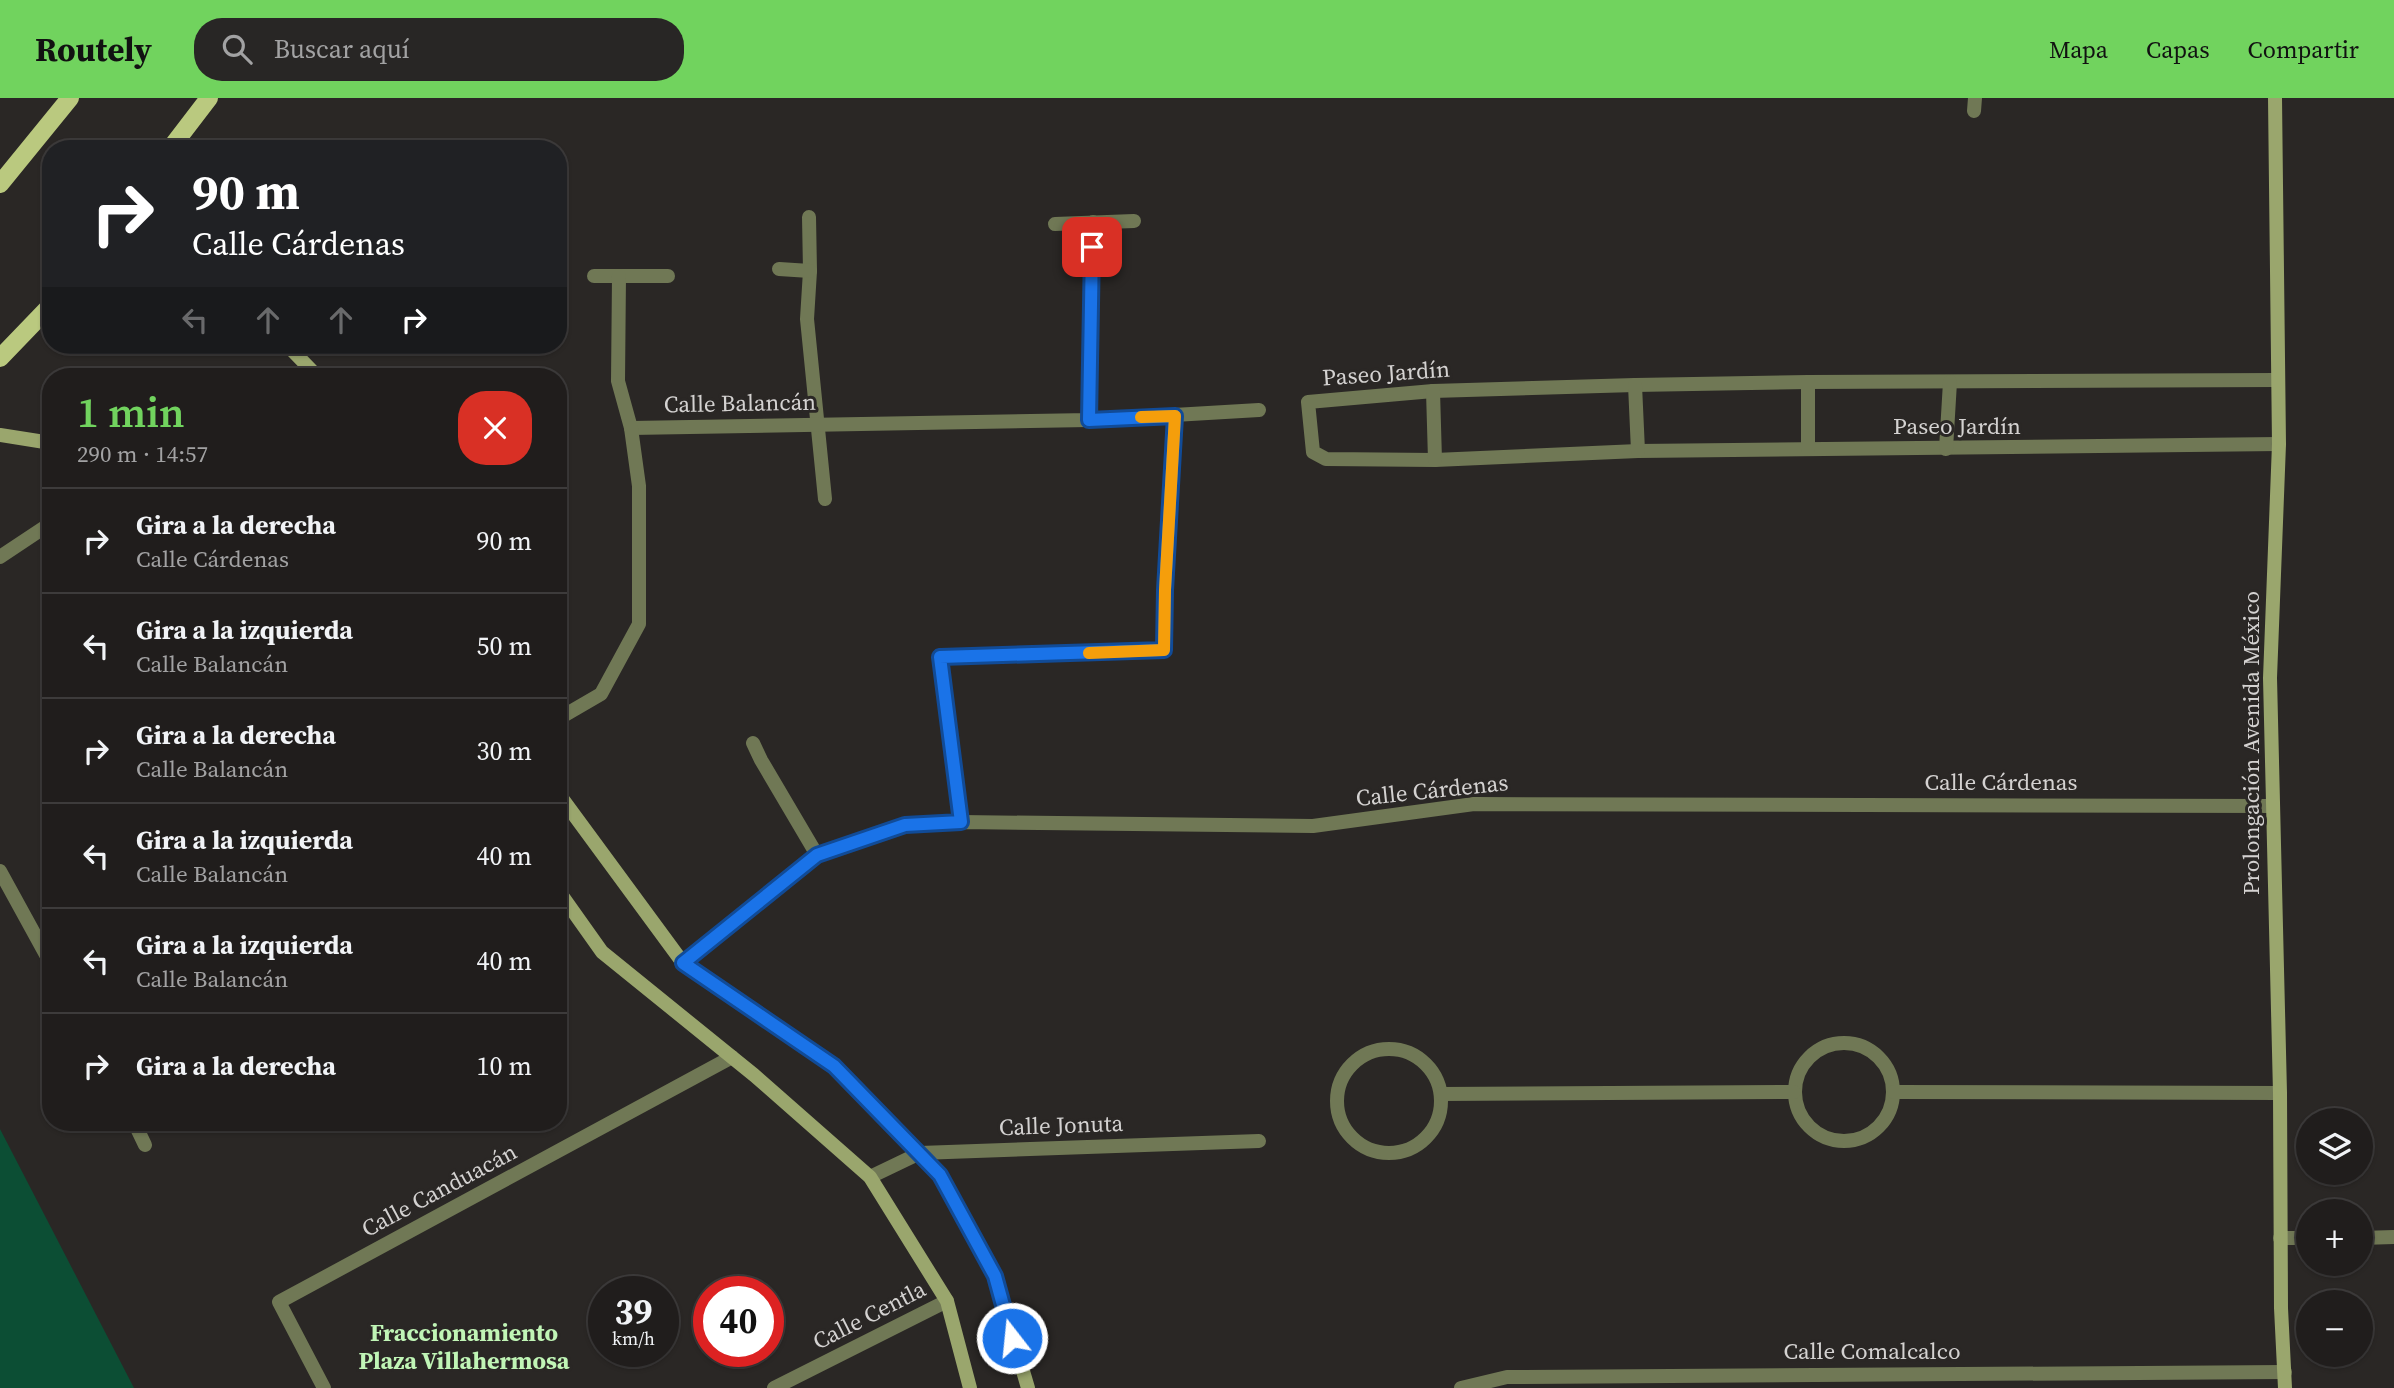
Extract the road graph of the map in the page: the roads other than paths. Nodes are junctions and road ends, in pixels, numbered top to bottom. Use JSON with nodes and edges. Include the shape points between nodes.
{"nodes":[{"id":1,"x":70,"y":98,"type":"edge"},
{"id":2,"x":209,"y":98,"type":"edge"},
{"id":3,"x":2275,"y":98,"type":"edge"},
{"id":4,"x":177,"y":140,"type":"edge"},
{"id":5,"x":0,"y":184,"type":"edge"},
{"id":6,"x":809,"y":217,"type":"dead end"},
{"id":7,"x":1134,"y":221,"type":"dead end"},
{"id":8,"x":1093,"y":222,"type":"junction"},
{"id":9,"x":1055,"y":224,"type":"dead end"},
{"id":10,"x":779,"y":269,"type":"dead end"},
{"id":11,"x":810,"y":271,"type":"junction"},
{"id":12,"x":593,"y":276,"type":"dead end"},
{"id":13,"x":619,"y":276,"type":"junction"},
{"id":14,"x":668,"y":276,"type":"dead end"},
{"id":15,"x":42,"y":314,"type":"edge"},
{"id":16,"x":296,"y":354,"type":"edge"},
{"id":17,"x":0,"y":358,"type":"edge"},
{"id":18,"x":309,"y":368,"type":"edge"},
{"id":19,"x":2277,"y":380,"type":"junction"},
{"id":20,"x":1808,"y":382,"type":"junction"},
{"id":21,"x":1950,"y":382,"type":"junction"},
{"id":22,"x":1635,"y":385,"type":"junction"},
{"id":23,"x":1433,"y":391,"type":"junction"},
{"id":24,"x":1259,"y":410,"type":"dead end"},
{"id":25,"x":1175,"y":416,"type":"junction"},
{"id":26,"x":1089,"y":420,"type":"junction"},
{"id":27,"x":818,"y":425,"type":"junction"},
{"id":28,"x":631,"y":428,"type":"junction"},
{"id":29,"x":0,"y":435,"type":"edge"},
{"id":30,"x":42,"y":442,"type":"edge"},
{"id":31,"x":2279,"y":444,"type":"junction"},
{"id":32,"x":1808,"y":449,"type":"junction"},
{"id":33,"x":1946,"y":449,"type":"junction"},
{"id":34,"x":1638,"y":451,"type":"junction"},
{"id":35,"x":1435,"y":460,"type":"junction"},
{"id":36,"x":825,"y":499,"type":"dead end"},
{"id":37,"x":42,"y":529,"type":"edge"},
{"id":38,"x":0,"y":557,"type":"edge"},
{"id":39,"x":567,"y":714,"type":"edge"},
{"id":40,"x":753,"y":743,"type":"dead end"},
{"id":41,"x":567,"y":805,"type":"edge"},
{"id":42,"x":2272,"y":806,"type":"junction"},
{"id":43,"x":961,"y":822,"type":"junction"},
{"id":44,"x":817,"y":855,"type":"junction"},
{"id":45,"x":0,"y":870,"type":"edge"},
{"id":46,"x":567,"y":902,"type":"edge"},
{"id":47,"x":42,"y":947,"type":"edge"},
{"id":48,"x":683,"y":963,"type":"junction"},
{"id":49,"x":732,"y":1057,"type":"junction"},
{"id":50,"x":1794,"y":1092,"type":"junction"},
{"id":51,"x":1894,"y":1092,"type":"junction"},
{"id":52,"x":2280,"y":1093,"type":"junction"},
{"id":53,"x":1442,"y":1094,"type":"junction"},
{"id":54,"x":138,"y":1131,"type":"edge"},
{"id":55,"x":1259,"y":1141,"type":"dead end"},
{"id":56,"x":145,"y":1145,"type":"dead end"},
{"id":57,"x":920,"y":1153,"type":"junction"},
{"id":58,"x":870,"y":1177,"type":"junction"},
{"id":59,"x":2394,"y":1237,"type":"edge"},
{"id":60,"x":2280,"y":1238,"type":"junction"},
{"id":61,"x":2296,"y":1238,"type":"edge"},
{"id":62,"x":2373,"y":1238,"type":"edge"},
{"id":63,"x":947,"y":1301,"type":"junction"},
{"id":64,"x":2285,"y":1372,"type":"junction"},
{"id":65,"x":1804,"y":1381,"type":"edge"},
{"id":66,"x":324,"y":1388,"type":"edge"},
{"id":67,"x":774,"y":1388,"type":"edge"},
{"id":68,"x":971,"y":1388,"type":"edge"},
{"id":69,"x":1027,"y":1388,"type":"edge"},
{"id":70,"x":1461,"y":1388,"type":"edge"},
{"id":71,"x":2285,"y":1388,"type":"edge"}],
"edges":[{"from":1,"to":5,"type":"main road"},
{"from":2,"to":4,"type":"main road"},
{"from":3,"to":19,"type":"street","name":"Prolongación Avenida México"},
{"from":6,"to":11,"type":"street"},
{"from":7,"to":8,"type":"street"},
{"from":8,"to":9,"type":"street"},
{"from":8,"to":26,"type":"street"},
{"from":10,"to":11,"type":"street"},
{"from":11,"to":27,"type":"street","via":[[807,319]]},
{"from":12,"to":13,"type":"street"},
{"from":13,"to":14,"type":"street"},
{"from":13,"to":28,"type":"street","via":[[618,381]]},
{"from":15,"to":17,"type":"main road"},
{"from":16,"to":18,"type":"street"},
{"from":19,"to":21,"type":"street","name":"Paseo Jardín"},
{"from":19,"to":31,"type":"street","name":"Prolongación Avenida México"},
{"from":20,"to":21,"type":"street","name":"Paseo Jardín"},
{"from":20,"to":22,"type":"street","name":"Paseo Jardín"},
{"from":20,"to":32,"type":"street"},
{"from":21,"to":33,"type":"street"},
{"from":22,"to":23,"type":"street","name":"Paseo Jardín"},
{"from":22,"to":34,"type":"street"},
{"from":23,"to":35,"type":"street"},
{"from":23,"to":35,"type":"street","name":"Paseo Jardín","via":[[1308,402],[1313,452],[1326,460]]},
{"from":24,"to":25,"type":"street","name":"Calle Balancán"},
{"from":25,"to":26,"type":"street","name":"Calle Balancán"},
{"from":25,"to":43,"type":"street","via":[[1164,650],[940,657]]},
{"from":26,"to":27,"type":"street","name":"Calle Balancán"},
{"from":27,"to":28,"type":"street","name":"Calle Balancán"},
{"from":27,"to":36,"type":"street"},
{"from":28,"to":39,"type":"street","via":[[639,486],[639,624],[601,694]]},
{"from":29,"to":30,"type":"street"},
{"from":31,"to":33,"type":"street","name":"Paseo Jardín"},
{"from":31,"to":42,"type":"street","name":"Prolongación Avenida México","via":[[2270,678]]},
{"from":32,"to":33,"type":"street","name":"Paseo Jardín"},
{"from":32,"to":34,"type":"street","name":"Paseo Jardín"},
{"from":34,"to":35,"type":"street","name":"Paseo Jardín"},
{"from":37,"to":38,"type":"street"},
{"from":40,"to":44,"type":"street"},
{"from":41,"to":48,"type":"street"},
{"from":42,"to":43,"type":"street","name":"Calle Cárdenas","via":[[1474,804],[1313,826]]},
{"from":42,"to":52,"type":"street","name":"Prolongación Avenida México"},
{"from":43,"to":44,"type":"street","name":"Calle Cárdenas","via":[[905,825]]},
{"from":44,"to":48,"type":"street","name":"Calle Cárdenas"},
{"from":45,"to":47,"type":"street"},
{"from":46,"to":49,"type":"street","via":[[603,952]]},
{"from":48,"to":57,"type":"street","via":[[834,1066]]},
{"from":49,"to":58,"type":"street"},
{"from":49,"to":66,"type":"street","name":"Calle Canduacán","via":[[279,1302]]},
{"from":50,"to":51,"type":"street","via":[[1799,1114],[1812,1131],[1833,1140],[1855,1141],[1875,1131],[1889,1114]]},
{"from":50,"to":51,"type":"street","via":[[1799,1070],[1813,1053],[1833,1043],[1855,1044],[1875,1052],[1889,1070]]},
{"from":50,"to":53,"type":"street"},
{"from":51,"to":52,"type":"street"},
{"from":52,"to":60,"type":"street","name":"Prolongación Avenida México"},
{"from":53,"to":53,"type":"street","via":[[1433,1072],[1417,1056],[1394,1048],[1371,1051],[1351,1064],[1338,1084],[1336,1107],[1344,1130],[1362,1146],[1384,1154],[1407,1150],[1427,1138],[1439,1118]]},
{"from":54,"to":56,"type":"street"},
{"from":55,"to":57,"type":"street","name":"Calle Jonuta"},
{"from":57,"to":58,"type":"street","name":"Calle Jonuta"},
{"from":57,"to":69,"type":"street","via":[[940,1175],[995,1276]]},
{"from":58,"to":63,"type":"street"},
{"from":59,"to":62,"type":"street"},
{"from":60,"to":61,"type":"street"},
{"from":60,"to":64,"type":"street","name":"Prolongación Avenida México"},
{"from":63,"to":67,"type":"street","name":"Calle Centla"},
{"from":63,"to":68,"type":"street"},
{"from":64,"to":65,"type":"street","name":"Calle Comalcalco"},
{"from":64,"to":71,"type":"street","name":"Prolongación Avenida México"},
{"from":65,"to":70,"type":"street","name":"Calle Comalcalco","via":[[1507,1377]]}]}
